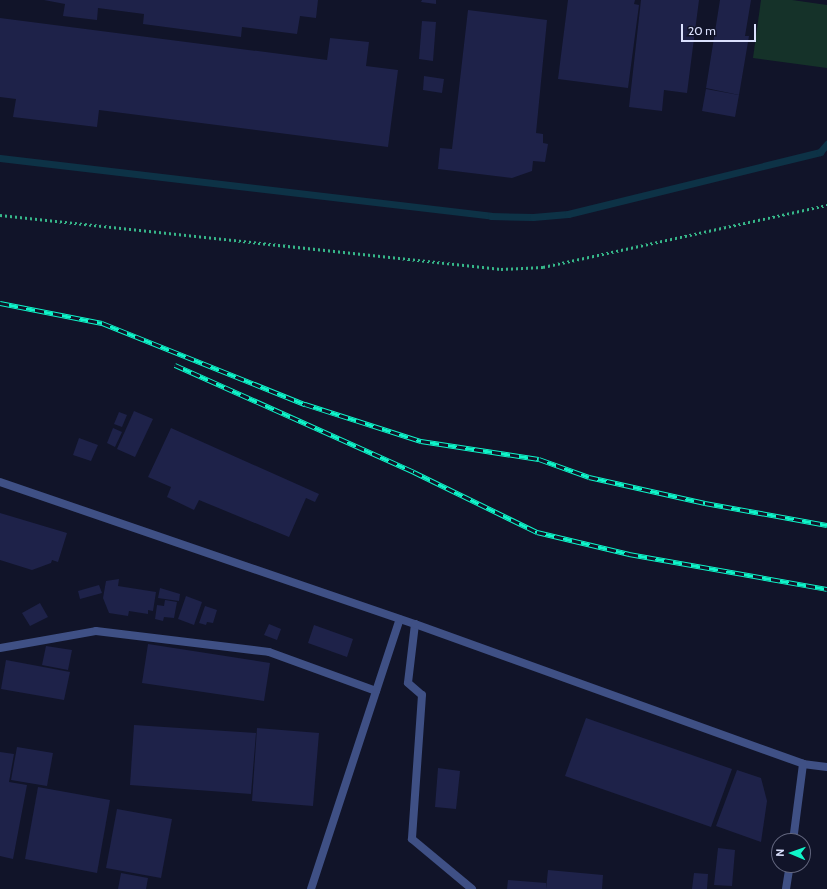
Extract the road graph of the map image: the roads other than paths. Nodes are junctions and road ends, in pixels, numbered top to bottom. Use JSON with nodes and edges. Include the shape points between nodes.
{"nodes":[{"id":1,"x":0,"y":482,"type":"edge"},
{"id":2,"x":400,"y":619,"type":"junction"},
{"id":3,"x":415,"y":624,"type":"junction"},
{"id":4,"x":0,"y":648,"type":"edge"},
{"id":5,"x":376,"y":691,"type":"junction"},
{"id":6,"x":803,"y":764,"type":"junction"},
{"id":7,"x":827,"y":767,"type":"edge"},
{"id":8,"x":794,"y":833,"type":"edge"},
{"id":9,"x":789,"y":873,"type":"edge"},
{"id":10,"x":311,"y":889,"type":"edge"},
{"id":11,"x":472,"y":889,"type":"edge"},
{"id":12,"x":786,"y":889,"type":"edge"}],
"edges":[{"from":1,"to":2,"type":"street"},
{"from":2,"to":3,"type":"street"},
{"from":2,"to":5,"type":"street"},
{"from":3,"to":6,"type":"street"},
{"from":3,"to":11,"type":"street","via":[[408,683],[422,695],[412,839]]},
{"from":4,"to":5,"type":"street","via":[[96,631],[269,652]]},
{"from":5,"to":10,"type":"street"},
{"from":6,"to":7,"type":"street"},
{"from":6,"to":8,"type":"street"},
{"from":9,"to":12,"type":"street"}]}
